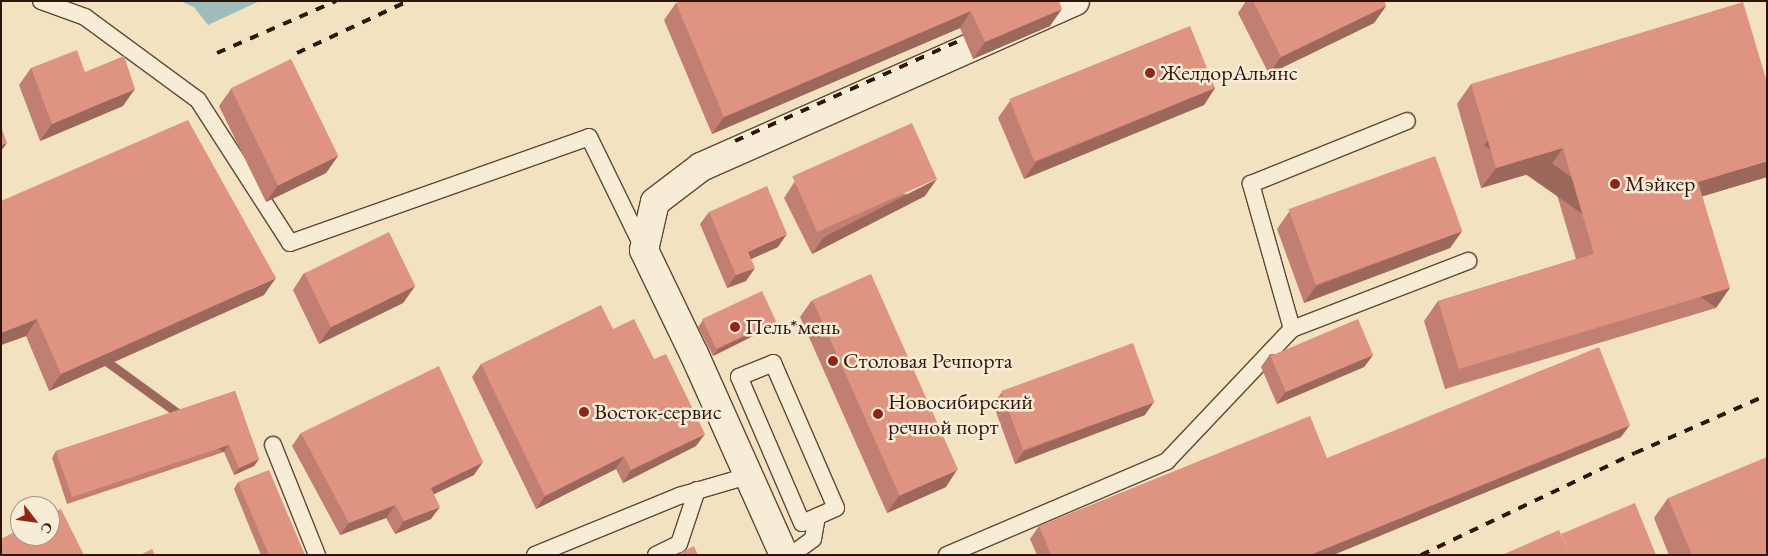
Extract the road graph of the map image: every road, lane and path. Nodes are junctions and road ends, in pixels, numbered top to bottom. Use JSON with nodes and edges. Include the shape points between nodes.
{"nodes":[{"id":1,"x":41,"y":1,"type":"edge"},
{"id":2,"x":1075,"y":1,"type":"edge"},
{"id":3,"x":1407,"y":121,"type":"dead end"},
{"id":4,"x":644,"y":250,"type":"junction"},
{"id":5,"x":1468,"y":261,"type":"dead end"},
{"id":6,"x":1292,"y":329,"type":"junction"},
{"id":7,"x":273,"y":445,"type":"dead end"},
{"id":8,"x":748,"y":476,"type":"junction"},
{"id":9,"x":697,"y":490,"type":"junction"},
{"id":10,"x":816,"y":517,"type":"junction"},
{"id":11,"x":317,"y":555,"type":"edge"},
{"id":12,"x":535,"y":555,"type":"edge"},
{"id":13,"x":656,"y":555,"type":"edge"},
{"id":14,"x":784,"y":555,"type":"edge"},
{"id":15,"x":791,"y":555,"type":"edge"},
{"id":16,"x":947,"y":555,"type":"edge"}],
"edges":[{"from":1,"to":4,"type":"lane","via":[[84,17],[198,100],[290,243],[589,137]]},
{"from":2,"to":4,"type":"street","via":[[701,167],[655,202]]},
{"from":3,"to":6,"type":"lane","via":[[1251,184]]},
{"from":4,"to":8,"type":"street"},
{"from":5,"to":6,"type":"lane"},
{"from":6,"to":16,"type":"lane","via":[[1166,461]]},
{"from":7,"to":11,"type":"lane"},
{"from":8,"to":9,"type":"lane"},
{"from":8,"to":14,"type":"street"},
{"from":9,"to":12,"type":"lane"},
{"from":9,"to":13,"type":"lane","via":[[679,544]]},
{"from":10,"to":10,"type":"lane","via":[[802,523],[738,378],[773,363],[836,508]]},
{"from":10,"to":15,"type":"lane","via":[[813,539]]}]}
